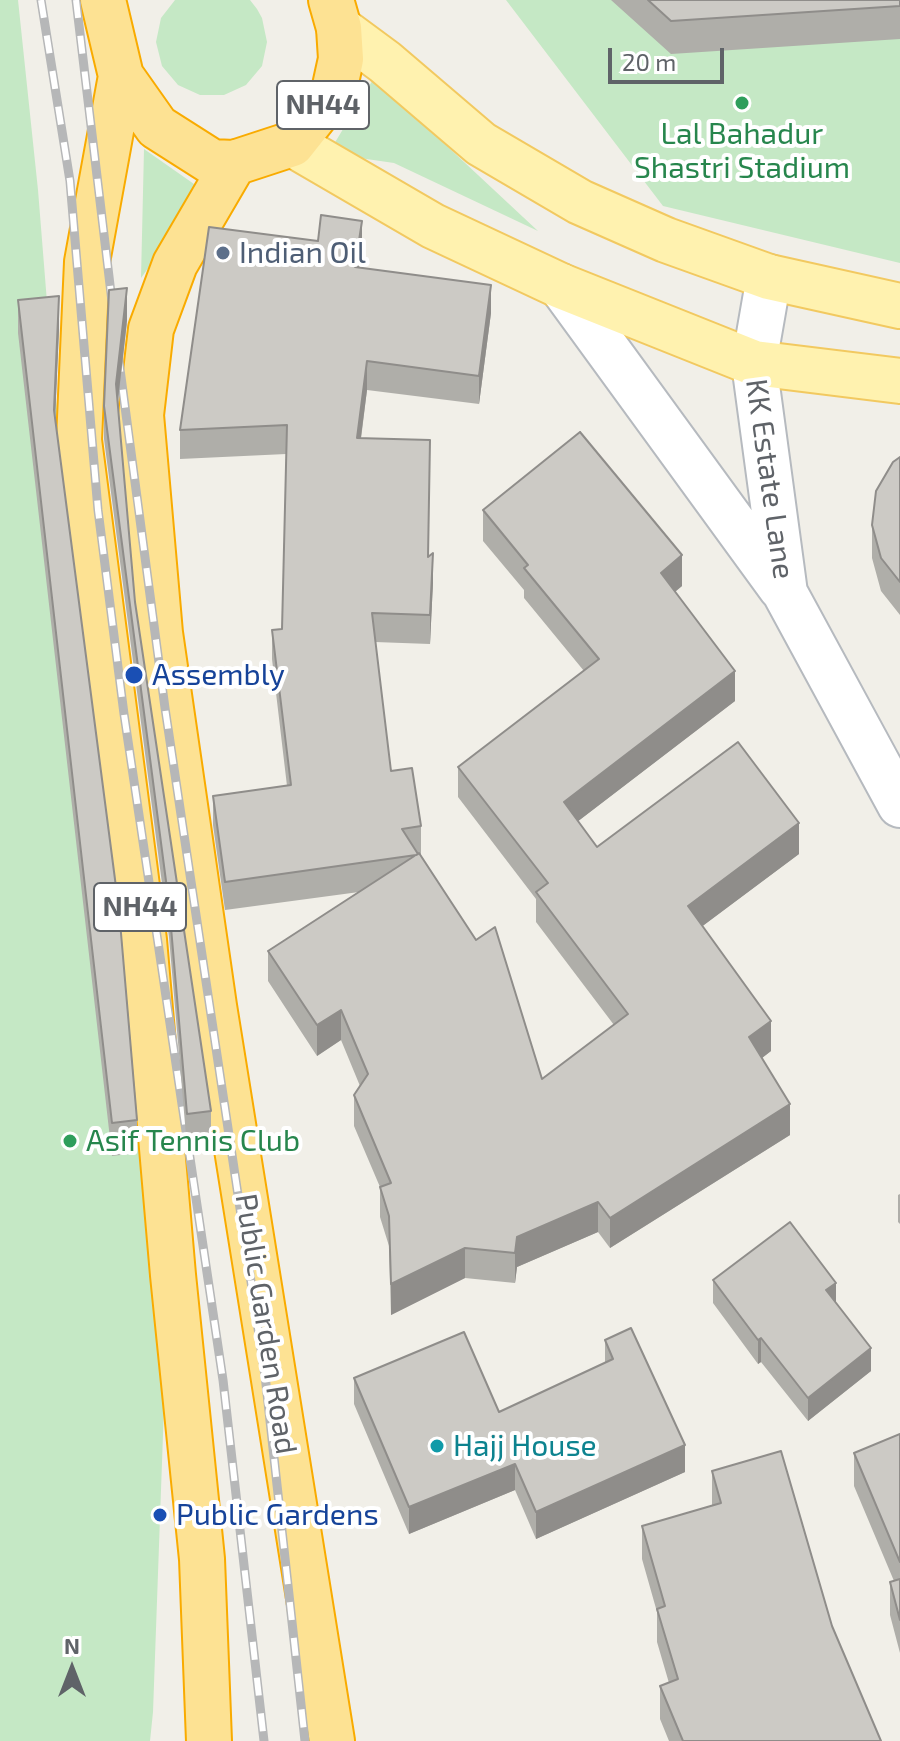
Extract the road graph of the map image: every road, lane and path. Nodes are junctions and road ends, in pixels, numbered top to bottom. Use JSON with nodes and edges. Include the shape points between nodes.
{"nodes":[{"id":1,"x":107,"y":4,"type":"edge"},
{"id":2,"x":335,"y":14,"type":"edge"},
{"id":3,"x":121,"y":76,"type":"junction"},
{"id":4,"x":292,"y":144,"type":"junction"},
{"id":5,"x":234,"y":163,"type":"junction"},
{"id":6,"x":769,"y":277,"type":"junction"},
{"id":7,"x":561,"y":286,"type":"junction"},
{"id":8,"x":900,"y":306,"type":"edge"},
{"id":9,"x":754,"y":363,"type":"junction"},
{"id":10,"x":900,"y":381,"type":"edge"},
{"id":11,"x":785,"y":593,"type":"junction"},
{"id":12,"x":900,"y":805,"type":"edge"},
{"id":13,"x":209,"y":1741,"type":"edge"},
{"id":14,"x":332,"y":1741,"type":"edge"}],
"edges":[{"from":1,"to":3,"type":"highway","number":"NH44"},
{"from":2,"to":4,"type":"highway","number":"NH44","via":[[341,59],[334,91]]},
{"from":2,"to":6,"type":"main road","via":[[481,144],[580,202]]},
{"from":3,"to":5,"type":"highway","number":"NH44","via":[[157,127],[212,162]]},
{"from":3,"to":13,"type":"highway","number":"NH44","via":[[87,262],[79,440],[144,940],[202,1559]]},
{"from":4,"to":5,"type":"highway","number":"NH44"},
{"from":4,"to":7,"type":"main road","via":[[433,226]]},
{"from":5,"to":14,"type":"highway","name":"Public Garden Road","number":"NH44","via":[[175,264],[151,329],[141,415],[164,664]]},
{"from":6,"to":8,"type":"main road"},
{"from":6,"to":9,"type":"main road","name":"KK Estate Lane"},
{"from":7,"to":9,"type":"main road"},
{"from":7,"to":11,"type":"main road"},
{"from":9,"to":10,"type":"main road"},
{"from":9,"to":11,"type":"main road","name":"KK Estate Lane"},
{"from":11,"to":12,"type":"main road","name":"KK Estate Lane"}]}
